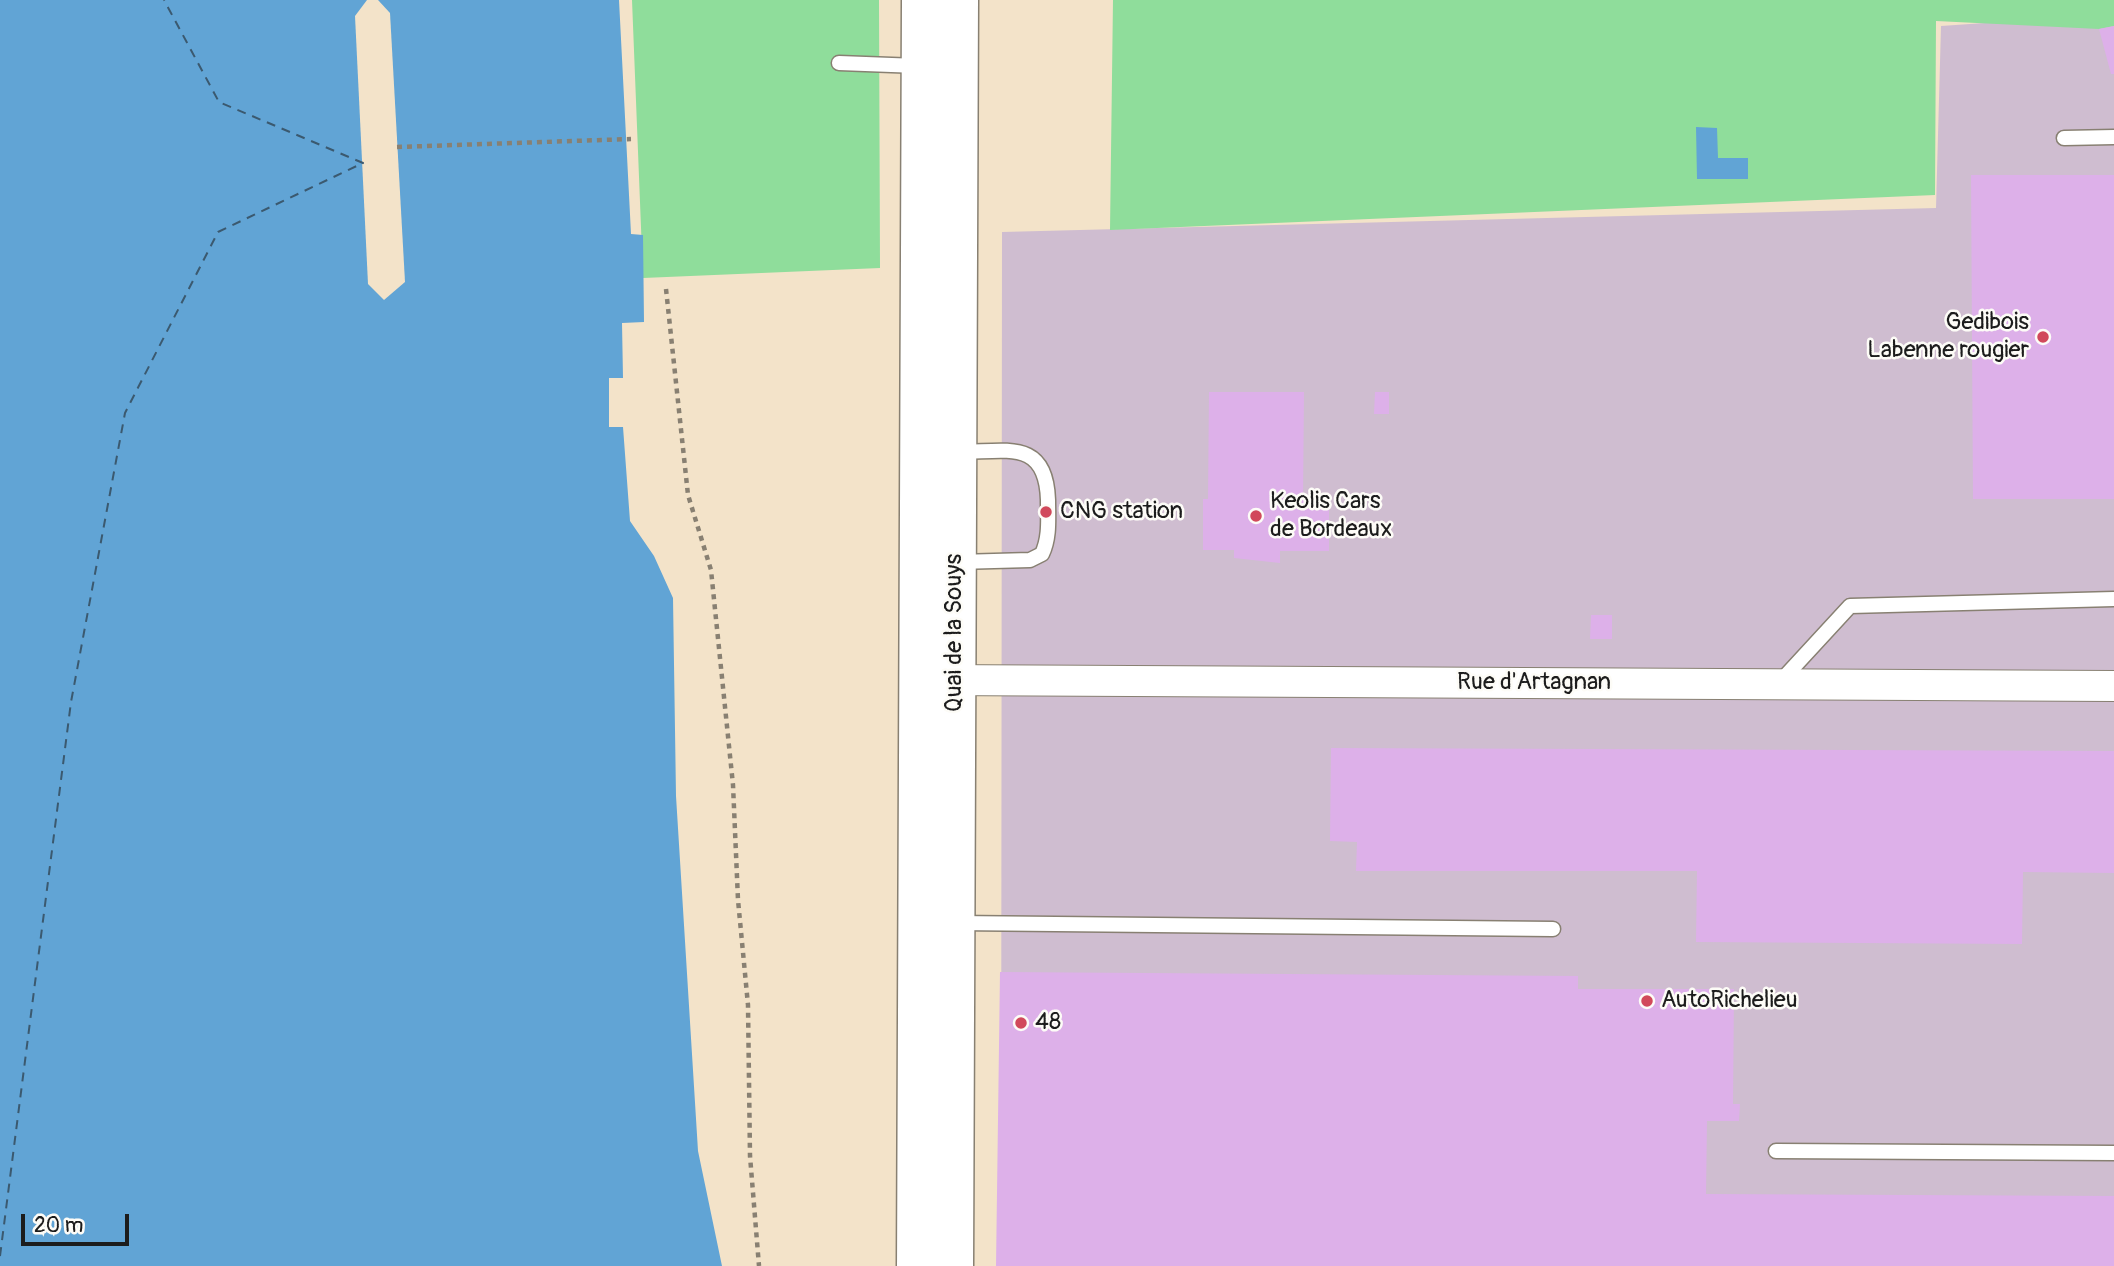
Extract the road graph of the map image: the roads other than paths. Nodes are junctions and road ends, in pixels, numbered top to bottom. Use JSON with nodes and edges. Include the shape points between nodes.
{"nodes":[{"id":1,"x":921,"y":0,"type":"edge"},
{"id":2,"x":959,"y":0,"type":"edge"},
{"id":3,"x":839,"y":63,"type":"dead end"},
{"id":4,"x":940,"y":66,"type":"junction"},
{"id":5,"x":2114,"y":137,"type":"edge"},
{"id":6,"x":2064,"y":138,"type":"dead end"},
{"id":7,"x":938,"y":452,"type":"junction"},
{"id":8,"x":937,"y":563,"type":"junction"},
{"id":9,"x":2114,"y":599,"type":"edge"},
{"id":10,"x":936,"y":680,"type":"junction"},
{"id":11,"x":1778,"y":685,"type":"junction"},
{"id":12,"x":2114,"y":686,"type":"edge"},
{"id":13,"x":936,"y":923,"type":"junction"},
{"id":14,"x":1553,"y":929,"type":"dead end"},
{"id":15,"x":1776,"y":1152,"type":"dead end"},
{"id":16,"x":2114,"y":1153,"type":"edge"},
{"id":17,"x":916,"y":1266,"type":"edge"},
{"id":18,"x":954,"y":1266,"type":"edge"}],
"edges":[{"from":1,"to":4,"type":"main road","name":"Quai de la Souys"},
{"from":2,"to":4,"type":"main road","name":"Quai de la Souys"},
{"from":3,"to":4,"type":"lane"},
{"from":4,"to":7,"type":"main road","name":"Quai de la Souys"},
{"from":5,"to":6,"type":"lane"},
{"from":7,"to":8,"type":"main road","name":"Quai de la Souys"},
{"from":7,"to":8,"type":"lane","via":[[1021,452],[1035,457],[1047,477],[1048,533],[1042,554],[1030,560]]},
{"from":8,"to":10,"type":"main road","name":"Quai de la Souys"},
{"from":9,"to":11,"type":"lane","via":[[1850,606]]},
{"from":10,"to":11,"type":"street","name":"Rue d'Artagnan"},
{"from":10,"to":13,"type":"main road","name":"Quai de la Souys"},
{"from":11,"to":12,"type":"street","name":"Rue d'Artagnan"},
{"from":13,"to":14,"type":"lane"},
{"from":13,"to":17,"type":"main road","name":"Quai de la Souys"},
{"from":13,"to":18,"type":"main road","name":"Quai de la Souys"},
{"from":15,"to":16,"type":"lane"}]}
